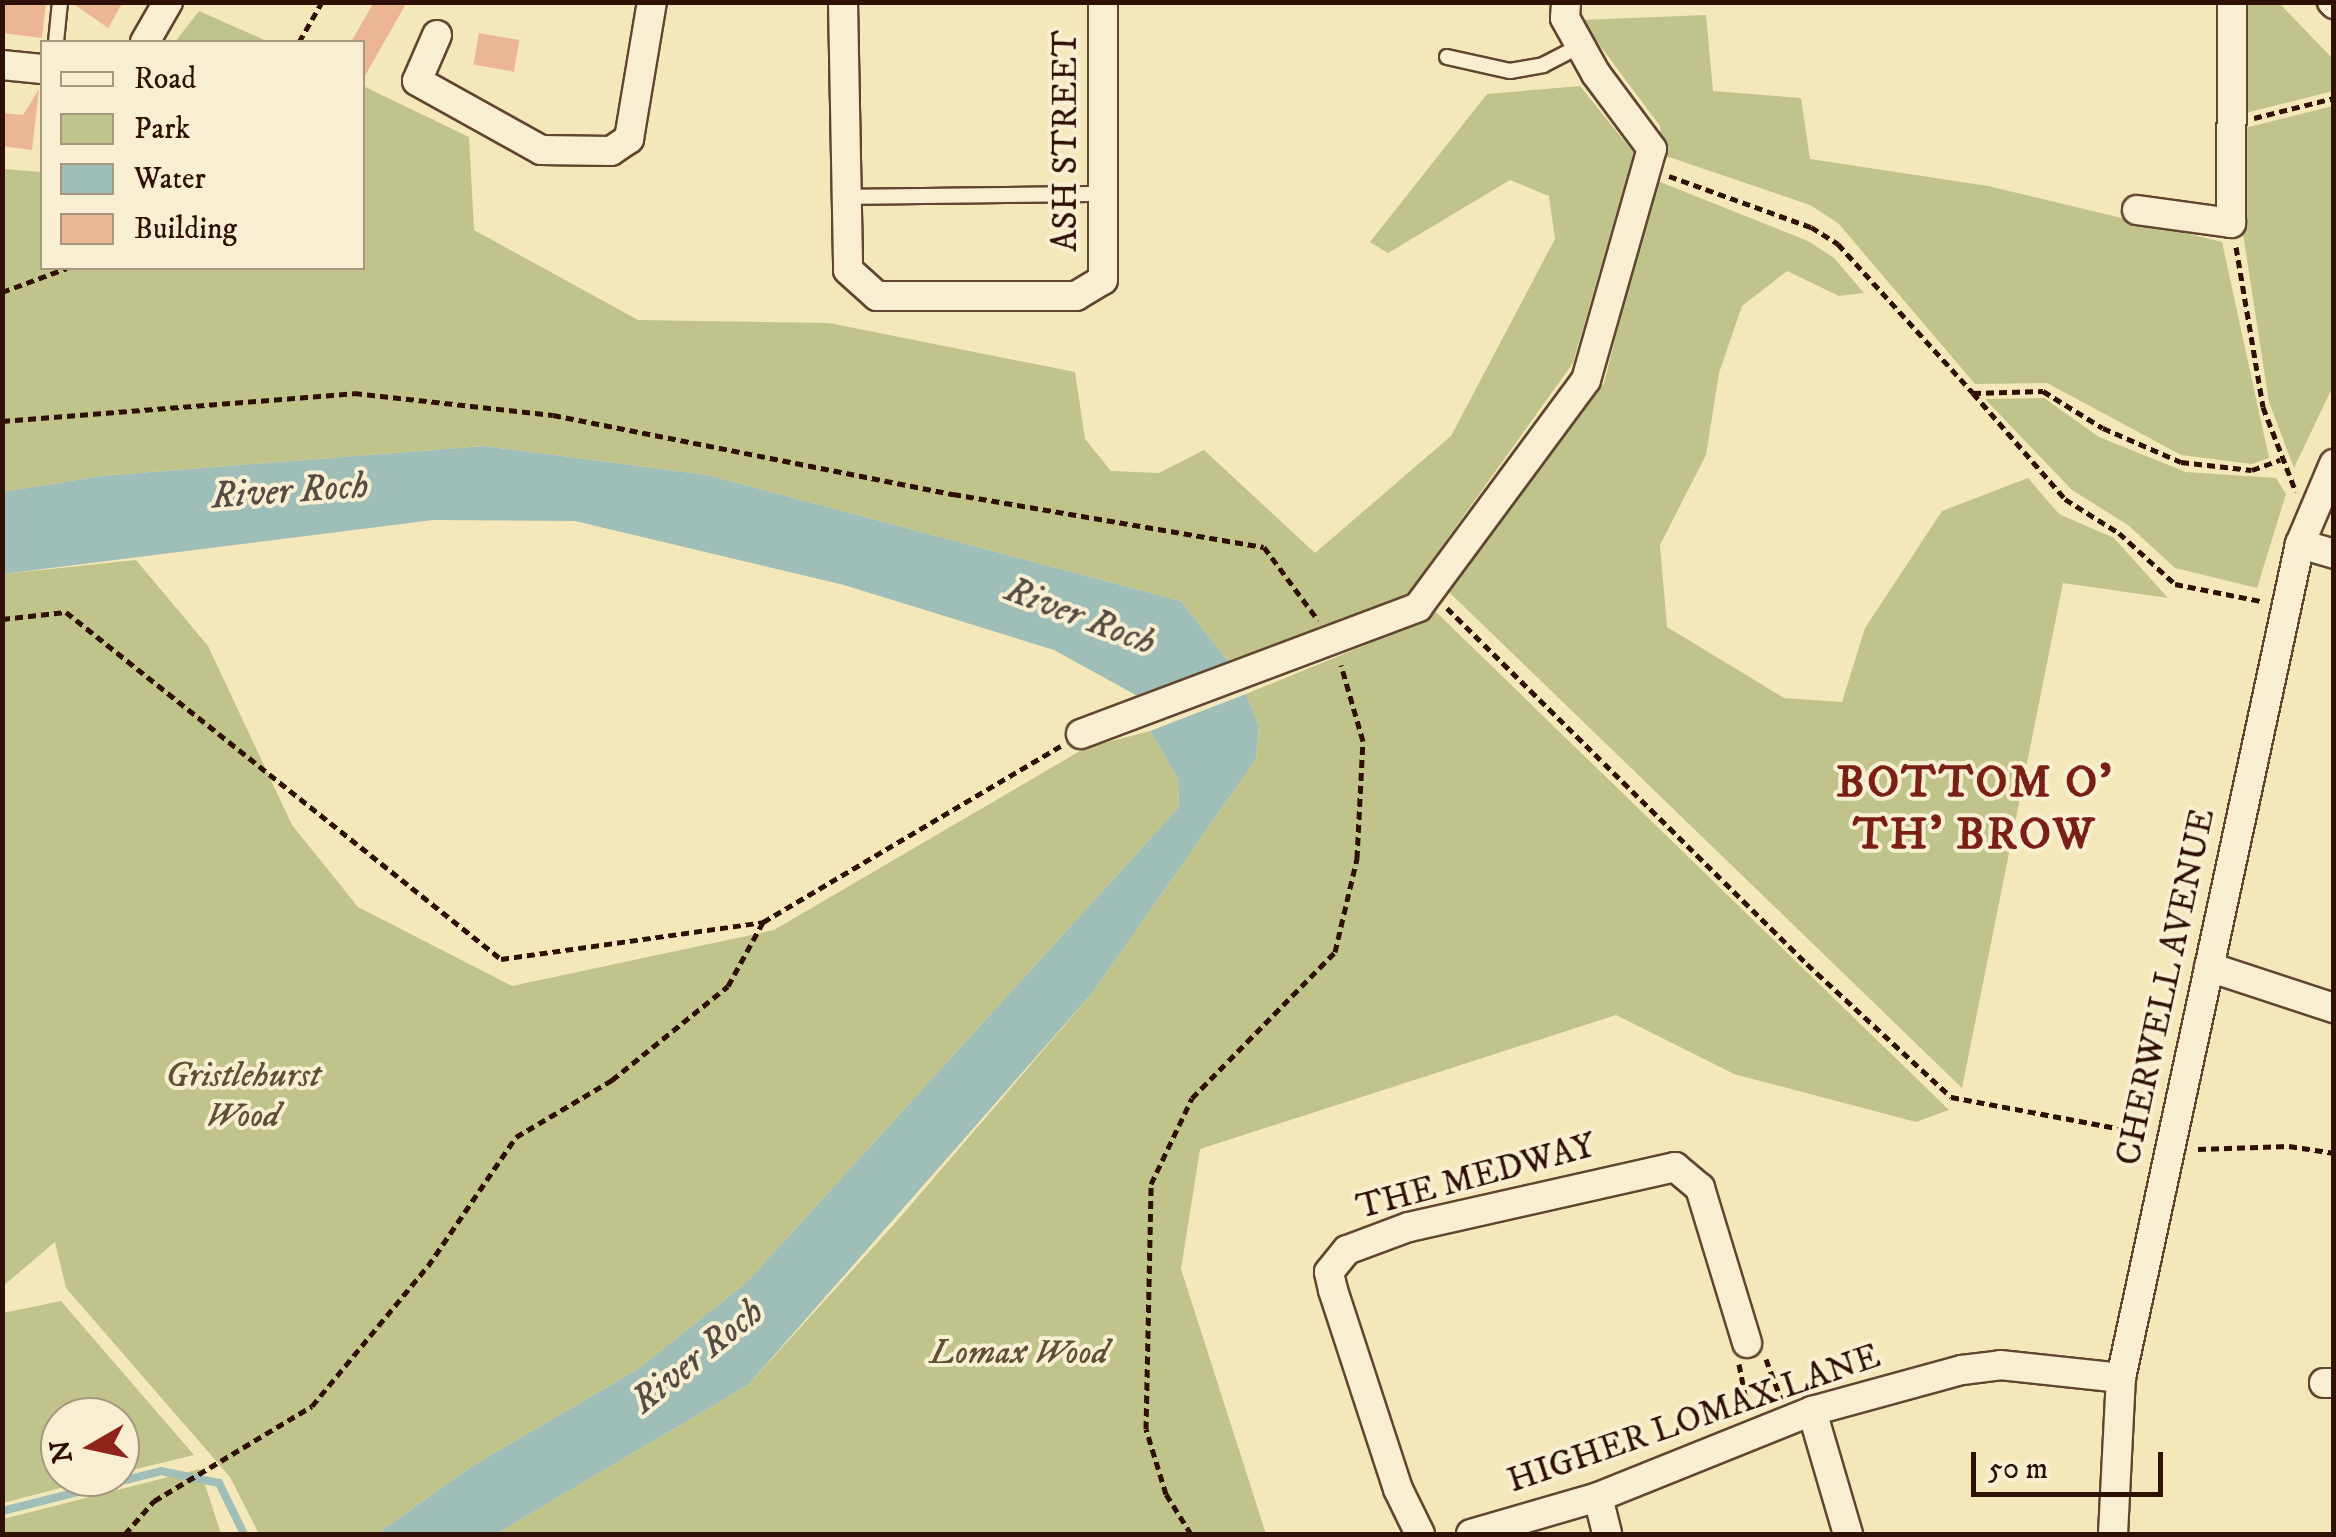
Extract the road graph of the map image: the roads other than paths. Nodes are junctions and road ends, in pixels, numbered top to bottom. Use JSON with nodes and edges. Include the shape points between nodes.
{"nodes":[{"id":1,"x":60,"y":2,"type":"edge"},
{"id":2,"x":168,"y":2,"type":"edge"},
{"id":3,"x":652,"y":2,"type":"edge"},
{"id":4,"x":843,"y":2,"type":"edge"},
{"id":5,"x":1103,"y":2,"type":"edge"},
{"id":6,"x":1566,"y":2,"type":"edge"},
{"id":7,"x":2232,"y":2,"type":"edge"},
{"id":8,"x":437,"y":34,"type":"dead end"},
{"id":9,"x":56,"y":40,"type":"edge"},
{"id":10,"x":146,"y":40,"type":"edge"},
{"id":11,"x":1580,"y":46,"type":"junction"},
{"id":12,"x":1447,"y":58,"type":"dead end"},
{"id":13,"x":2,"y":65,"type":"edge"},
{"id":14,"x":40,"y":68,"type":"edge"},
{"id":15,"x":1103,"y":194,"type":"junction"},
{"id":16,"x":847,"y":197,"type":"junction"},
{"id":17,"x":2137,"y":210,"type":"dead end"},
{"id":18,"x":2334,"y":464,"type":"edge"},
{"id":19,"x":2300,"y":544,"type":"junction"},
{"id":20,"x":2334,"y":554,"type":"edge"},
{"id":21,"x":1081,"y":734,"type":"road end"},
{"id":22,"x":2208,"y":967,"type":"junction"},
{"id":23,"x":2334,"y":1008,"type":"edge"},
{"id":24,"x":1747,"y":1344,"type":"road end"},
{"id":25,"x":2121,"y":1378,"type":"junction"},
{"id":26,"x":1800,"y":1416,"type":"junction"},
{"id":27,"x":1598,"y":1497,"type":"junction"},
{"id":28,"x":1420,"y":1534,"type":"edge"},
{"id":29,"x":1472,"y":1534,"type":"edge"},
{"id":30,"x":1607,"y":1534,"type":"edge"},
{"id":31,"x":1848,"y":1534,"type":"edge"},
{"id":32,"x":2113,"y":1534,"type":"edge"}],
"edges":[{"from":1,"to":9,"type":"lane"},
{"from":2,"to":10,"type":"street"},
{"from":3,"to":8,"type":"street","via":[[629,139],[611,151],[541,150],[417,81]]},
{"from":4,"to":16,"type":"street"},
{"from":5,"to":15,"type":"street","name":"ASH STREET"},
{"from":6,"to":11,"type":"street","via":[[1565,18]]},
{"from":7,"to":17,"type":"street","via":[[2231,222]]},
{"from":11,"to":12,"type":"lane","via":[[1543,64],[1510,70]]},
{"from":11,"to":21,"type":"street","via":[[1652,149],[1586,380],[1418,608]]},
{"from":13,"to":14,"type":"street"},
{"from":15,"to":16,"type":"lane"},
{"from":15,"to":16,"type":"street","name":"ASH STREET","via":[[1103,280],[1076,296],[877,296],[848,270]]},
{"from":18,"to":19,"type":"street","name":"CHERWELL AVENUE"},
{"from":19,"to":20,"type":"street"},
{"from":19,"to":22,"type":"street","name":"CHERWELL AVENUE"},
{"from":22,"to":23,"type":"street"},
{"from":22,"to":25,"type":"street","name":"CHERWELL AVENUE"},
{"from":24,"to":28,"type":"street","name":"THE MEDWAY","via":[[1700,1188],[1675,1167],[1410,1227],[1347,1250],[1329,1272],[1333,1290],[1398,1488]]},
{"from":25,"to":26,"type":"street","name":"HIGHER LOMAX LANE","via":[[2000,1365]]},
{"from":25,"to":32,"type":"street","name":"CHERWELL AVENUE"},
{"from":26,"to":27,"type":"street","name":"HIGHER LOMAX LANE"},
{"from":26,"to":31,"type":"street"},
{"from":27,"to":29,"type":"street","name":"HIGHER LOMAX LANE"},
{"from":27,"to":30,"type":"street"}]}
